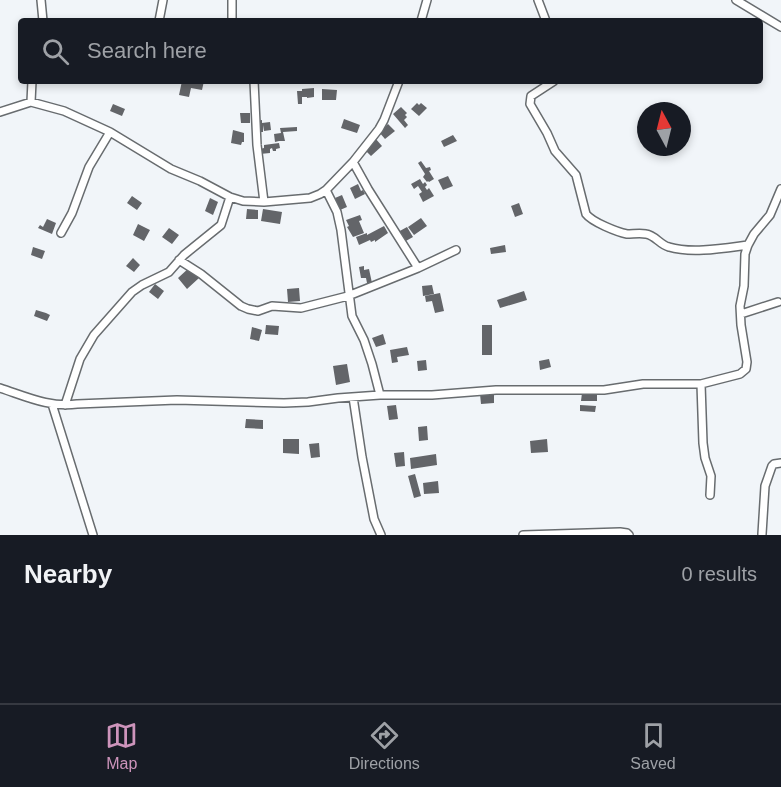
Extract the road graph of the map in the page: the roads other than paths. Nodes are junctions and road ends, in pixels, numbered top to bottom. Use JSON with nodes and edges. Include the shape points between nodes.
{"nodes":[{"id":1,"x":41,"y":0,"type":"edge"},
{"id":2,"x":163,"y":0,"type":"edge"},
{"id":3,"x":232,"y":0,"type":"edge"},
{"id":4,"x":427,"y":0,"type":"edge"},
{"id":5,"x":538,"y":0,"type":"edge"},
{"id":6,"x":736,"y":0,"type":"edge"},
{"id":7,"x":43,"y":18,"type":"edge"},
{"id":8,"x":160,"y":18,"type":"edge"},
{"id":9,"x":232,"y":18,"type":"edge"},
{"id":10,"x":422,"y":18,"type":"edge"},
{"id":11,"x":545,"y":18,"type":"edge"},
{"id":12,"x":781,"y":27,"type":"edge"},
{"id":13,"x":32,"y":84,"type":"edge"},
{"id":14,"x":254,"y":84,"type":"edge"},
{"id":15,"x":398,"y":84,"type":"edge"},
{"id":16,"x":550,"y":84,"type":"edge"},
{"id":17,"x":31,"y":102,"type":"junction"},
{"id":18,"x":0,"y":112,"type":"edge"},
{"id":19,"x":110,"y":132,"type":"junction"},
{"id":20,"x":353,"y":162,"type":"junction"},
{"id":21,"x":781,"y":189,"type":"edge"},
{"id":22,"x":326,"y":190,"type":"junction"},
{"id":23,"x":230,"y":197,"type":"junction"},
{"id":24,"x":264,"y":202,"type":"junction"},
{"id":25,"x":61,"y":233,"type":"dead end"},
{"id":26,"x":748,"y":245,"type":"junction"},
{"id":27,"x":456,"y":250,"type":"dead end"},
{"id":28,"x":179,"y":260,"type":"junction"},
{"id":29,"x":418,"y":268,"type":"junction"},
{"id":30,"x":348,"y":296,"type":"junction"},
{"id":31,"x":778,"y":302,"type":"dead end"},
{"id":32,"x":741,"y":314,"type":"junction"},
{"id":33,"x":701,"y":384,"type":"junction"},
{"id":34,"x":0,"y":387,"type":"edge"},
{"id":35,"x":380,"y":395,"type":"junction"},
{"id":36,"x":353,"y":397,"type":"junction"},
{"id":37,"x":52,"y":404,"type":"junction"},
{"id":38,"x":65,"y":405,"type":"junction"},
{"id":39,"x":781,"y":463,"type":"edge"},
{"id":40,"x":710,"y":495,"type":"dead end"},
{"id":41,"x":762,"y":534,"type":"edge"},
{"id":42,"x":93,"y":535,"type":"edge"},
{"id":43,"x":381,"y":535,"type":"edge"},
{"id":44,"x":523,"y":535,"type":"edge"},
{"id":45,"x":629,"y":535,"type":"edge"}],
"edges":[{"from":1,"to":7,"type":"street"},
{"from":2,"to":8,"type":"street"},
{"from":3,"to":9,"type":"street"},
{"from":4,"to":10,"type":"street"},
{"from":5,"to":11,"type":"street"},
{"from":6,"to":12,"type":"street"},
{"from":13,"to":17,"type":"street"},
{"from":14,"to":24,"type":"street"},
{"from":15,"to":20,"type":"street","via":[[379,129]]},
{"from":16,"to":26,"type":"street","via":[[531,96],[530,104],[555,151],[576,175],[590,219],[620,232],[647,234],[670,248],[711,250]]},
{"from":17,"to":18,"type":"street"},
{"from":17,"to":19,"type":"street","via":[[64,111]]},
{"from":19,"to":23,"type":"street","via":[[171,169]]},
{"from":19,"to":25,"type":"street","via":[[89,167]]},
{"from":20,"to":22,"type":"street"},
{"from":20,"to":29,"type":"street"},
{"from":21,"to":26,"type":"street","via":[[770,215]]},
{"from":22,"to":24,"type":"street","via":[[310,198]]},
{"from":22,"to":30,"type":"street","via":[[337,212]]},
{"from":23,"to":24,"type":"street"},
{"from":23,"to":28,"type":"street","via":[[221,225]]},
{"from":26,"to":32,"type":"street"},
{"from":27,"to":29,"type":"street"},
{"from":28,"to":30,"type":"street","via":[[248,309],[301,308]]},
{"from":28,"to":38,"type":"street","via":[[169,272],[132,292],[94,335],[80,359]]},
{"from":29,"to":30,"type":"street"},
{"from":30,"to":35,"type":"street"},
{"from":31,"to":32,"type":"street"},
{"from":32,"to":33,"type":"street","via":[[746,369]]},
{"from":33,"to":35,"type":"street"},
{"from":33,"to":40,"type":"street"},
{"from":34,"to":37,"type":"street"},
{"from":35,"to":36,"type":"street"},
{"from":36,"to":38,"type":"street","via":[[296,403],[177,400]]},
{"from":36,"to":43,"type":"street","via":[[374,519]]},
{"from":37,"to":38,"type":"street"},
{"from":37,"to":42,"type":"street"},
{"from":39,"to":41,"type":"street","via":[[772,466],[765,486]]},
{"from":44,"to":45,"type":"street"}]}
